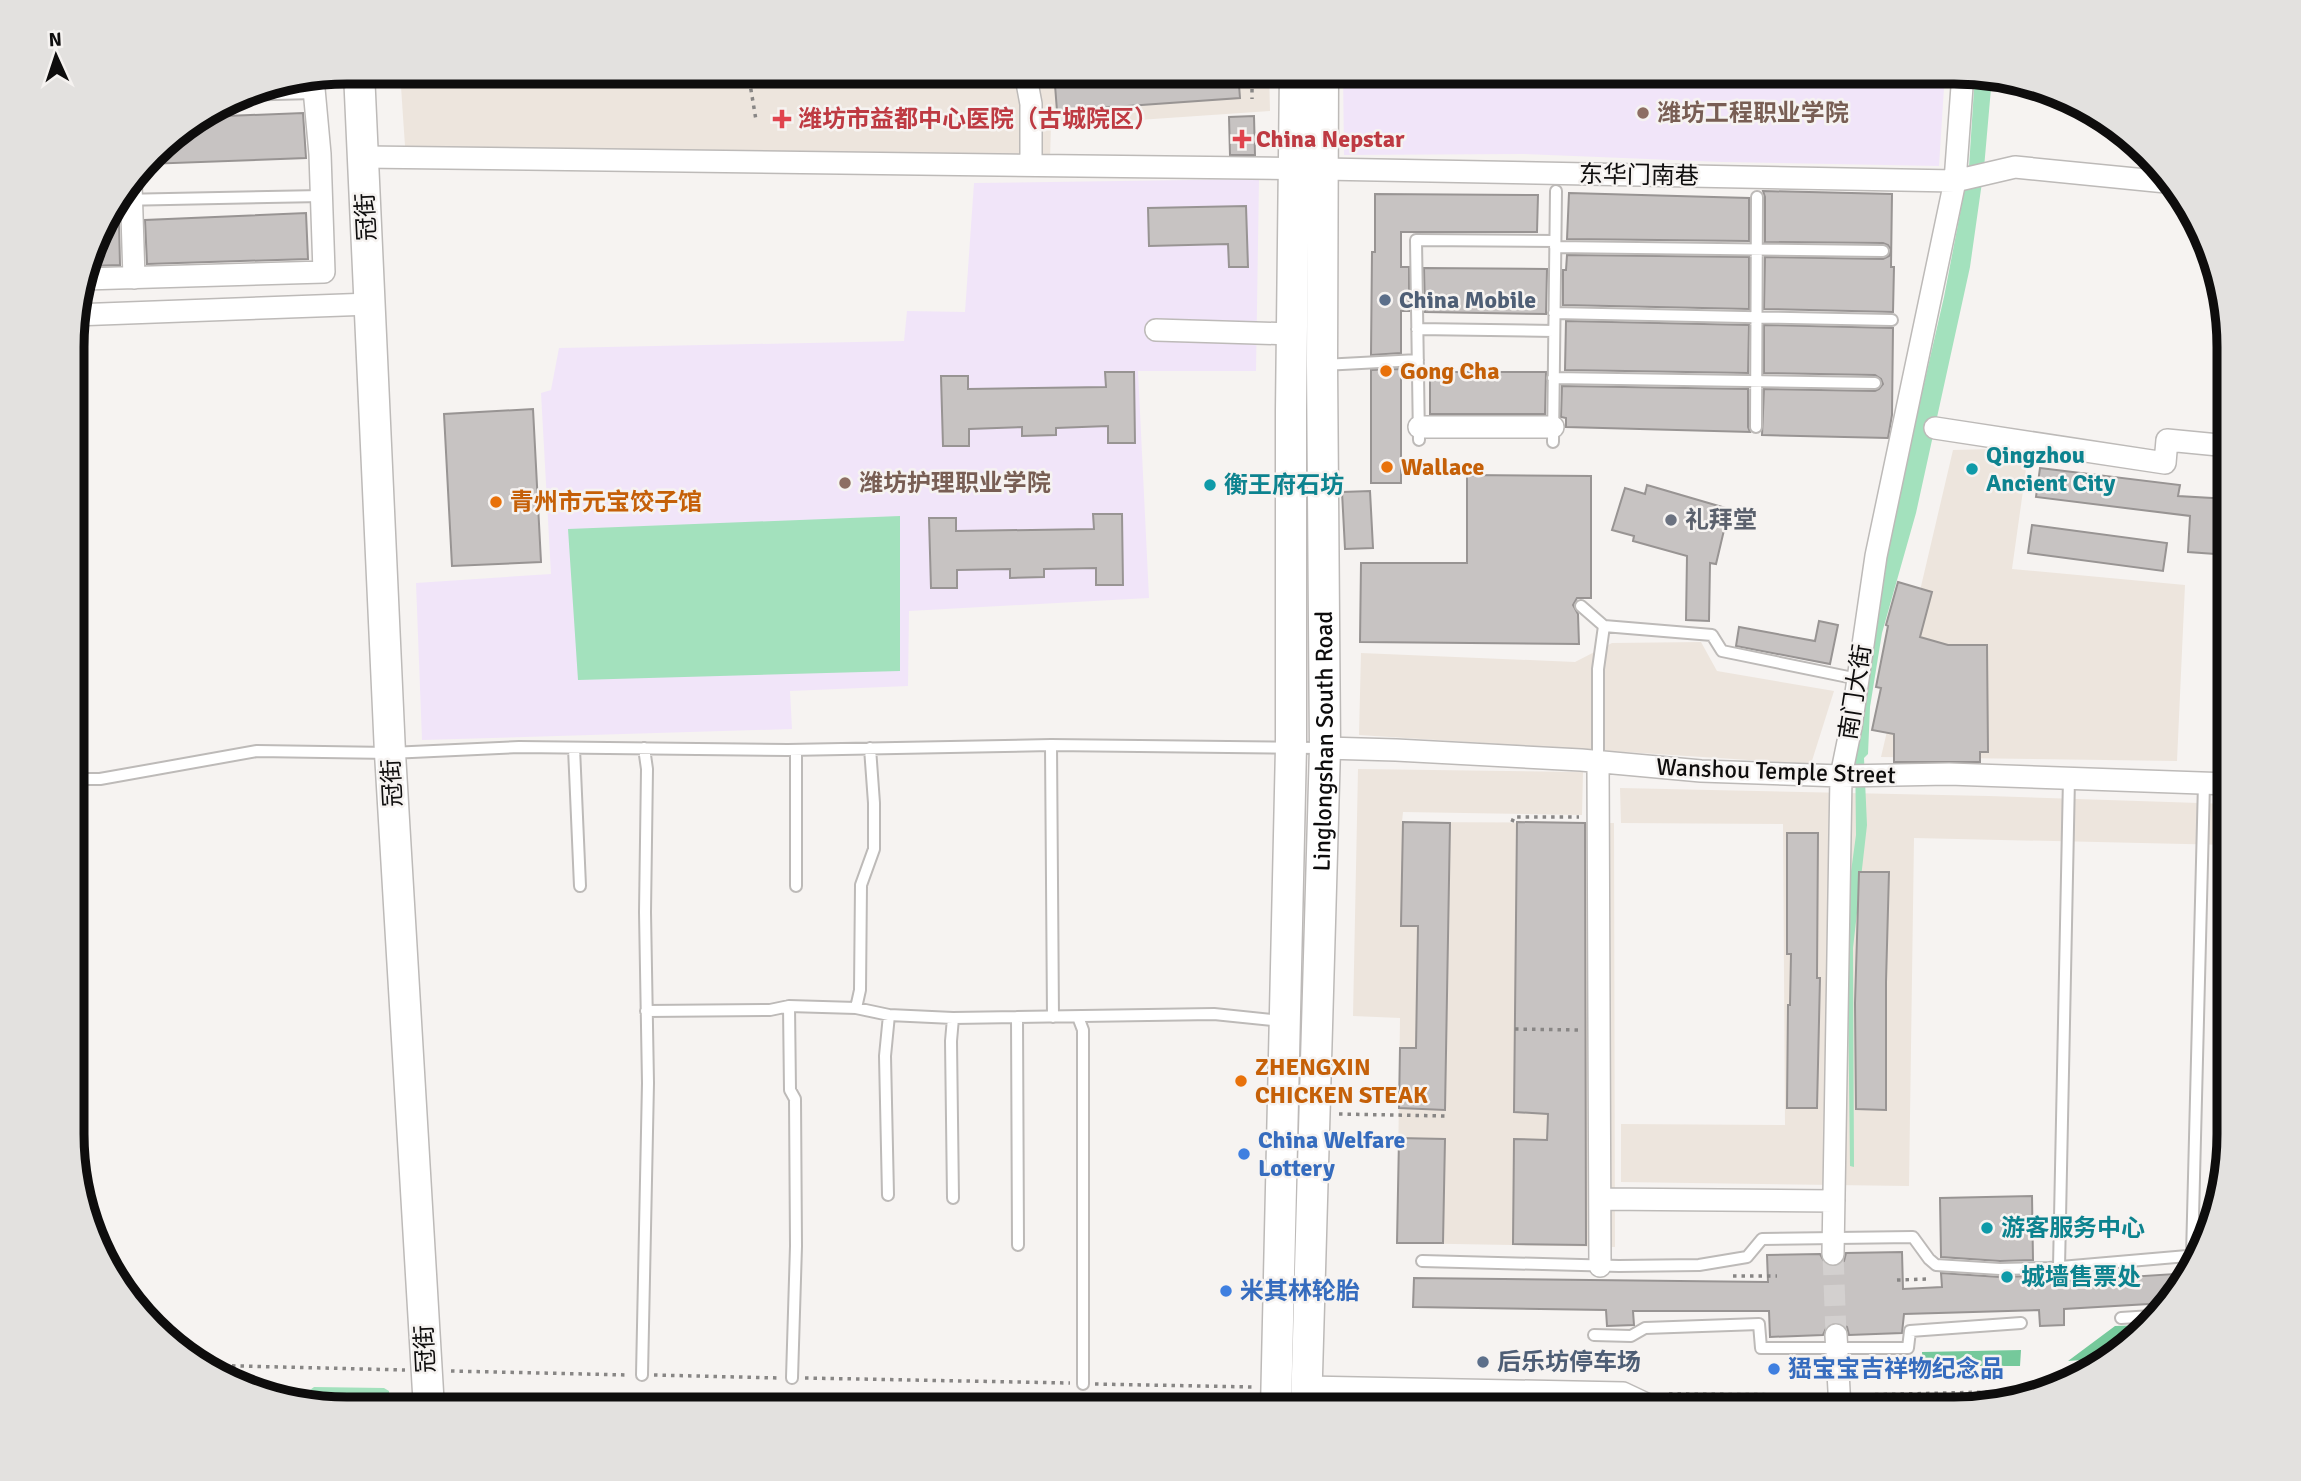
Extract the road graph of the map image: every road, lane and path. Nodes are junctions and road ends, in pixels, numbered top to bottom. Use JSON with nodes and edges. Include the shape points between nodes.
{"nodes":[{"id":1,"x":360,"y":84,"type":"edge"},
{"id":2,"x":750,"y":84,"type":"edge"},
{"id":3,"x":1027,"y":84,"type":"edge"},
{"id":4,"x":1252,"y":84,"type":"edge"},
{"id":5,"x":1297,"y":84,"type":"edge"},
{"id":6,"x":1321,"y":84,"type":"edge"},
{"id":7,"x":1961,"y":84,"type":"edge"},
{"id":8,"x":314,"y":86,"type":"edge"},
{"id":9,"x":1252,"y":99,"type":"dead end"},
{"id":10,"x":756,"y":120,"type":"dead end"},
{"id":11,"x":363,"y":157,"type":"junction"},
{"id":12,"x":1031,"y":165,"type":"junction"},
{"id":13,"x":1309,"y":169,"type":"junction"},
{"id":14,"x":1955,"y":181,"type":"junction"},
{"id":15,"x":2158,"y":181,"type":"edge"},
{"id":16,"x":1556,"y":191,"type":"dead end"},
{"id":17,"x":132,"y":195,"type":"edge"},
{"id":18,"x":322,"y":196,"type":"junction"},
{"id":19,"x":1757,"y":197,"type":"dead end"},
{"id":20,"x":128,"y":202,"type":"edge"},
{"id":21,"x":1555,"y":244,"type":"junction"},
{"id":22,"x":1756,"y":249,"type":"junction"},
{"id":23,"x":1883,"y":251,"type":"dead end"},
{"id":24,"x":134,"y":278,"type":"junction"},
{"id":25,"x":93,"y":279,"type":"edge"},
{"id":26,"x":371,"y":304,"type":"junction"},
{"id":27,"x":1554,"y":313,"type":"junction"},
{"id":28,"x":86,"y":315,"type":"edge"},
{"id":29,"x":1757,"y":317,"type":"junction"},
{"id":30,"x":1892,"y":320,"type":"dead end"},
{"id":31,"x":1417,"y":329,"type":"junction"},
{"id":32,"x":1156,"y":330,"type":"dead end"},
{"id":33,"x":1554,"y":331,"type":"junction"},
{"id":34,"x":1292,"y":334,"type":"junction"},
{"id":35,"x":1418,"y":360,"type":"junction"},
{"id":36,"x":1322,"y":365,"type":"junction"},
{"id":37,"x":1553,"y":378,"type":"junction"},
{"id":38,"x":1757,"y":381,"type":"junction"},
{"id":39,"x":1875,"y":383,"type":"dead end"},
{"id":40,"x":1756,"y":427,"type":"dead end"},
{"id":41,"x":1935,"y":428,"type":"dead end"},
{"id":42,"x":1419,"y":434,"type":"joint"},
{"id":43,"x":1553,"y":435,"type":"joint"},
{"id":44,"x":2217,"y":445,"type":"edge"},
{"id":45,"x":1581,"y":606,"type":"dead end"},
{"id":46,"x":1604,"y":626,"type":"junction"},
{"id":47,"x":1858,"y":679,"type":"junction"},
{"id":48,"x":1051,"y":745,"type":"junction"},
{"id":49,"x":1291,"y":747,"type":"junction"},
{"id":50,"x":575,"y":748,"type":"junction"},
{"id":51,"x":644,"y":748,"type":"junction"},
{"id":52,"x":870,"y":748,"type":"junction"},
{"id":53,"x":1325,"y":748,"type":"junction"},
{"id":54,"x":796,"y":750,"type":"junction"},
{"id":55,"x":390,"y":753,"type":"junction"},
{"id":56,"x":1598,"y":763,"type":"junction"},
{"id":57,"x":1841,"y":776,"type":"junction"},
{"id":58,"x":2069,"y":778,"type":"junction"},
{"id":59,"x":84,"y":779,"type":"edge"},
{"id":60,"x":2204,"y":783,"type":"junction"},
{"id":61,"x":2217,"y":783,"type":"edge"},
{"id":62,"x":1598,"y":817,"type":"junction"},
{"id":63,"x":1512,"y":822,"type":"dead end"},
{"id":64,"x":580,"y":886,"type":"dead end"},
{"id":65,"x":796,"y":886,"type":"dead end"},
{"id":66,"x":789,"y":1006,"type":"junction"},
{"id":67,"x":856,"y":1008,"type":"junction"},
{"id":68,"x":646,"y":1011,"type":"junction"},
{"id":69,"x":888,"y":1015,"type":"junction"},
{"id":70,"x":1017,"y":1017,"type":"junction"},
{"id":71,"x":1053,"y":1017,"type":"junction"},
{"id":72,"x":1078,"y":1017,"type":"junction"},
{"id":73,"x":953,"y":1018,"type":"junction"},
{"id":74,"x":1285,"y":1021,"type":"junction"},
{"id":75,"x":1515,"y":1029,"type":"dead end"},
{"id":76,"x":1599,"y":1030,"type":"junction"},
{"id":77,"x":1314,"y":1114,"type":"junction"},
{"id":78,"x":1445,"y":1116,"type":"dead end"},
{"id":79,"x":888,"y":1195,"type":"dead end"},
{"id":80,"x":953,"y":1198,"type":"dead end"},
{"id":81,"x":1600,"y":1199,"type":"junction"},
{"id":82,"x":1834,"y":1200,"type":"junction"},
{"id":83,"x":2195,"y":1239,"type":"edge"},
{"id":84,"x":1017,"y":1245,"type":"dead end"},
{"id":85,"x":1833,"y":1246,"type":"junction"},
{"id":86,"x":2188,"y":1256,"type":"edge"},
{"id":87,"x":1422,"y":1261,"type":"dead end"},
{"id":88,"x":1600,"y":1266,"type":"junction"},
{"id":89,"x":2059,"y":1267,"type":"junction"},
{"id":90,"x":1731,"y":1276,"type":"dead end"},
{"id":91,"x":1777,"y":1276,"type":"dead end"},
{"id":92,"x":2143,"y":1317,"type":"edge"},
{"id":93,"x":2121,"y":1318,"type":"dead end"},
{"id":94,"x":2021,"y":1323,"type":"dead end"},
{"id":95,"x":1594,"y":1335,"type":"dead end"},
{"id":96,"x":1836,"y":1341,"type":"junction"},
{"id":97,"x":222,"y":1366,"type":"edge"},
{"id":98,"x":426,"y":1371,"type":"junction"},
{"id":99,"x":642,"y":1375,"type":"junction"},
{"id":100,"x":792,"y":1378,"type":"junction"},
{"id":101,"x":1083,"y":1384,"type":"junction"},
{"id":102,"x":428,"y":1397,"type":"edge"},
{"id":103,"x":1262,"y":1397,"type":"edge"},
{"id":104,"x":1276,"y":1397,"type":"edge"},
{"id":105,"x":1306,"y":1397,"type":"edge"},
{"id":106,"x":1369,"y":1397,"type":"edge"},
{"id":107,"x":1632,"y":1397,"type":"edge"},
{"id":108,"x":1839,"y":1397,"type":"edge"}],
"edges":[{"from":1,"to":11,"type":"main road","name":"冠街"},
{"from":2,"to":10,"type":"path"},
{"from":3,"to":12,"type":"street"},
{"from":4,"to":9,"type":"path"},
{"from":5,"to":13,"type":"main road","name":"Linglongshan South Road"},
{"from":6,"to":13,"type":"main road","name":"Linglongshan South Road"},
{"from":7,"to":14,"type":"street","name":"南门大街"},
{"from":8,"to":18,"type":"street"},
{"from":11,"to":12,"type":"street","name":"东华门南巷"},
{"from":11,"to":26,"type":"main road","name":"冠街"},
{"from":12,"to":13,"type":"street","name":"东华门南巷"},
{"from":13,"to":14,"type":"street","name":"东华门南巷"},
{"from":13,"to":34,"type":"main road","name":"Linglongshan South Road"},
{"from":13,"to":36,"type":"main road","name":"Linglongshan South Road"},
{"from":14,"to":15,"type":"street","name":"东华门南巷","via":[[2015,167]]},
{"from":14,"to":47,"type":"street","name":"南门大街","via":[[1876,556]]},
{"from":16,"to":21,"type":"lane"},
{"from":17,"to":18,"type":"lane"},
{"from":18,"to":24,"type":"street","via":[[324,272]]},
{"from":19,"to":22,"type":"lane"},
{"from":20,"to":24,"type":"street"},
{"from":21,"to":22,"type":"lane"},
{"from":21,"to":27,"type":"lane"},
{"from":21,"to":31,"type":"lane","via":[[1416,240]]},
{"from":22,"to":23,"type":"lane"},
{"from":22,"to":29,"type":"lane"},
{"from":24,"to":25,"type":"street"},
{"from":26,"to":28,"type":"street"},
{"from":26,"to":55,"type":"main road","name":"冠街"},
{"from":27,"to":29,"type":"lane"},
{"from":27,"to":33,"type":"lane"},
{"from":29,"to":30,"type":"lane"},
{"from":29,"to":38,"type":"lane"},
{"from":31,"to":33,"type":"lane"},
{"from":31,"to":35,"type":"lane"},
{"from":32,"to":34,"type":"street"},
{"from":33,"to":37,"type":"lane"},
{"from":34,"to":49,"type":"main road","name":"Linglongshan South Road"},
{"from":35,"to":36,"type":"lane"},
{"from":35,"to":42,"type":"lane"},
{"from":36,"to":53,"type":"main road","name":"Linglongshan South Road"},
{"from":37,"to":38,"type":"lane"},
{"from":37,"to":43,"type":"lane"},
{"from":38,"to":39,"type":"lane"},
{"from":38,"to":40,"type":"lane"},
{"from":41,"to":44,"type":"street","via":[[2165,463],[2167,440]]},
{"from":42,"to":43,"type":"street"},
{"from":45,"to":46,"type":"lane"},
{"from":46,"to":47,"type":"lane","via":[[1712,635],[1722,650]]},
{"from":46,"to":56,"type":"lane","via":[[1598,669]]},
{"from":47,"to":57,"type":"street","name":"南门大街"},
{"from":48,"to":49,"type":"lane"},
{"from":48,"to":52,"type":"lane"},
{"from":48,"to":71,"type":"lane"},
{"from":49,"to":53,"type":"lane"},
{"from":49,"to":74,"type":"main road","name":"Linglongshan South Road"},
{"from":50,"to":51,"type":"lane"},
{"from":50,"to":55,"type":"lane"},
{"from":50,"to":64,"type":"lane"},
{"from":51,"to":54,"type":"lane"},
{"from":51,"to":68,"type":"lane"},
{"from":52,"to":54,"type":"lane"},
{"from":52,"to":67,"type":"lane","via":[[874,849],[861,886]]},
{"from":53,"to":56,"type":"street","name":"Wanshou Temple Street"},
{"from":53,"to":77,"type":"main road","name":"Linglongshan South Road"},
{"from":54,"to":65,"type":"lane"},
{"from":55,"to":59,"type":"lane","via":[[257,751]]},
{"from":55,"to":98,"type":"main road","name":"冠街"},
{"from":56,"to":57,"type":"street","name":"Wanshou Temple Street"},
{"from":56,"to":62,"type":"street"},
{"from":57,"to":58,"type":"street","name":"Wanshou Temple Street"},
{"from":57,"to":82,"type":"street","name":"南门大街"},
{"from":58,"to":60,"type":"street","name":"Wanshou Temple Street"},
{"from":58,"to":89,"type":"lane"},
{"from":60,"to":61,"type":"street","name":"Wanshou Temple Street"},
{"from":60,"to":83,"type":"lane"},
{"from":62,"to":63,"type":"path","via":[[1514,817]]},
{"from":62,"to":76,"type":"street"},
{"from":66,"to":67,"type":"lane"},
{"from":66,"to":68,"type":"lane"},
{"from":66,"to":100,"type":"lane","via":[[790,1090],[795,1099]]},
{"from":67,"to":69,"type":"lane"},
{"from":68,"to":99,"type":"lane"},
{"from":69,"to":73,"type":"lane"},
{"from":69,"to":79,"type":"lane","via":[[884,1056]]},
{"from":70,"to":71,"type":"lane"},
{"from":70,"to":73,"type":"lane"},
{"from":70,"to":84,"type":"lane"},
{"from":71,"to":72,"type":"lane"},
{"from":72,"to":74,"type":"lane","via":[[1214,1014]]},
{"from":72,"to":101,"type":"lane","via":[[1083,1030]]},
{"from":73,"to":80,"type":"lane"},
{"from":74,"to":104,"type":"main road","name":"Linglongshan South Road"},
{"from":75,"to":76,"type":"path"},
{"from":76,"to":81,"type":"street"},
{"from":77,"to":78,"type":"path"},
{"from":77,"to":105,"type":"main road","name":"Linglongshan South Road"},
{"from":81,"to":82,"type":"street"},
{"from":81,"to":88,"type":"street"},
{"from":82,"to":85,"type":"street","name":"南门大街"},
{"from":85,"to":88,"type":"lane","via":[[1762,1239],[1747,1257],[1699,1265]]},
{"from":85,"to":89,"type":"lane","via":[[1913,1237],[1936,1265]]},
{"from":86,"to":89,"type":"lane"},
{"from":87,"to":88,"type":"lane"},
{"from":90,"to":91,"type":"path"},
{"from":92,"to":93,"type":"lane"},
{"from":94,"to":96,"type":"lane","via":[[1910,1331],[1908,1348]]},
{"from":95,"to":96,"type":"lane","via":[[1631,1336],[1645,1328],[1759,1324],[1761,1348]]},
{"from":96,"to":108,"type":"street"},
{"from":97,"to":98,"type":"path"},
{"from":98,"to":99,"type":"path"},
{"from":98,"to":102,"type":"main road","name":"冠街"},
{"from":99,"to":100,"type":"path"},
{"from":100,"to":101,"type":"path"},
{"from":101,"to":103,"type":"path"},
{"from":106,"to":107,"type":"street","via":[[1623,1393]]}]}
